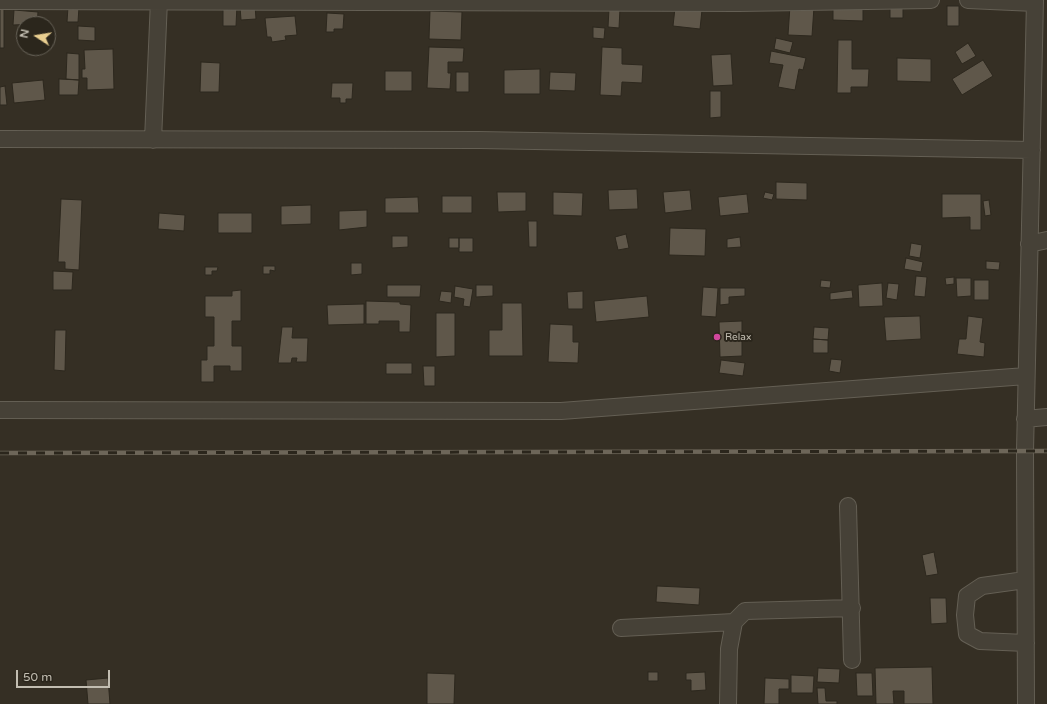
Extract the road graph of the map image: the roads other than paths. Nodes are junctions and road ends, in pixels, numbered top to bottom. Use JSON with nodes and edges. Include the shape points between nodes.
{"nodes":[{"id":1,"x":931,"y":0,"type":"edge"},
{"id":2,"x":968,"y":0,"type":"edge"},
{"id":3,"x":0,"y":1,"type":"edge"},
{"id":4,"x":1035,"y":1,"type":"edge"},
{"id":5,"x":159,"y":2,"type":"edge"},
{"id":6,"x":0,"y":139,"type":"edge"},
{"id":7,"x":153,"y":140,"type":"junction"},
{"id":8,"x":1032,"y":150,"type":"junction"},
{"id":9,"x":1047,"y":240,"type":"edge"},
{"id":10,"x":1029,"y":244,"type":"junction"},
{"id":11,"x":1026,"y":376,"type":"junction"},
{"id":12,"x":0,"y":410,"type":"edge"},
{"id":13,"x":1047,"y":417,"type":"edge"},
{"id":14,"x":1025,"y":419,"type":"junction"},
{"id":15,"x":848,"y":506,"type":"dead end"},
{"id":16,"x":1025,"y":580,"type":"junction"},
{"id":17,"x":852,"y":608,"type":"junction"},
{"id":18,"x":734,"y":622,"type":"junction"},
{"id":19,"x":621,"y":628,"type":"dead end"},
{"id":20,"x":1026,"y":643,"type":"junction"},
{"id":21,"x":852,"y":660,"type":"dead end"},
{"id":22,"x":728,"y":704,"type":"edge"},
{"id":23,"x":1026,"y":704,"type":"edge"}],
"edges":[{"from":1,"to":5,"type":"street","via":[[739,3]]},
{"from":2,"to":4,"type":"street"},
{"from":3,"to":5,"type":"street"},
{"from":4,"to":8,"type":"street"},
{"from":5,"to":7,"type":"street"},
{"from":6,"to":7,"type":"street"},
{"from":7,"to":8,"type":"street","via":[[471,140]]},
{"from":8,"to":10,"type":"street"},
{"from":9,"to":10,"type":"street"},
{"from":10,"to":11,"type":"street"},
{"from":11,"to":12,"type":"street","via":[[561,410]]},
{"from":11,"to":14,"type":"street"},
{"from":13,"to":14,"type":"street"},
{"from":14,"to":16,"type":"street"},
{"from":15,"to":17,"type":"street"},
{"from":16,"to":20,"type":"street"},
{"from":16,"to":20,"type":"street","via":[[982,586],[967,596],[965,615],[967,634],[980,641]]},
{"from":17,"to":18,"type":"street","via":[[745,611]]},
{"from":17,"to":21,"type":"street"},
{"from":18,"to":19,"type":"street"},
{"from":18,"to":22,"type":"street","via":[[729,649]]},
{"from":20,"to":23,"type":"street"}]}
